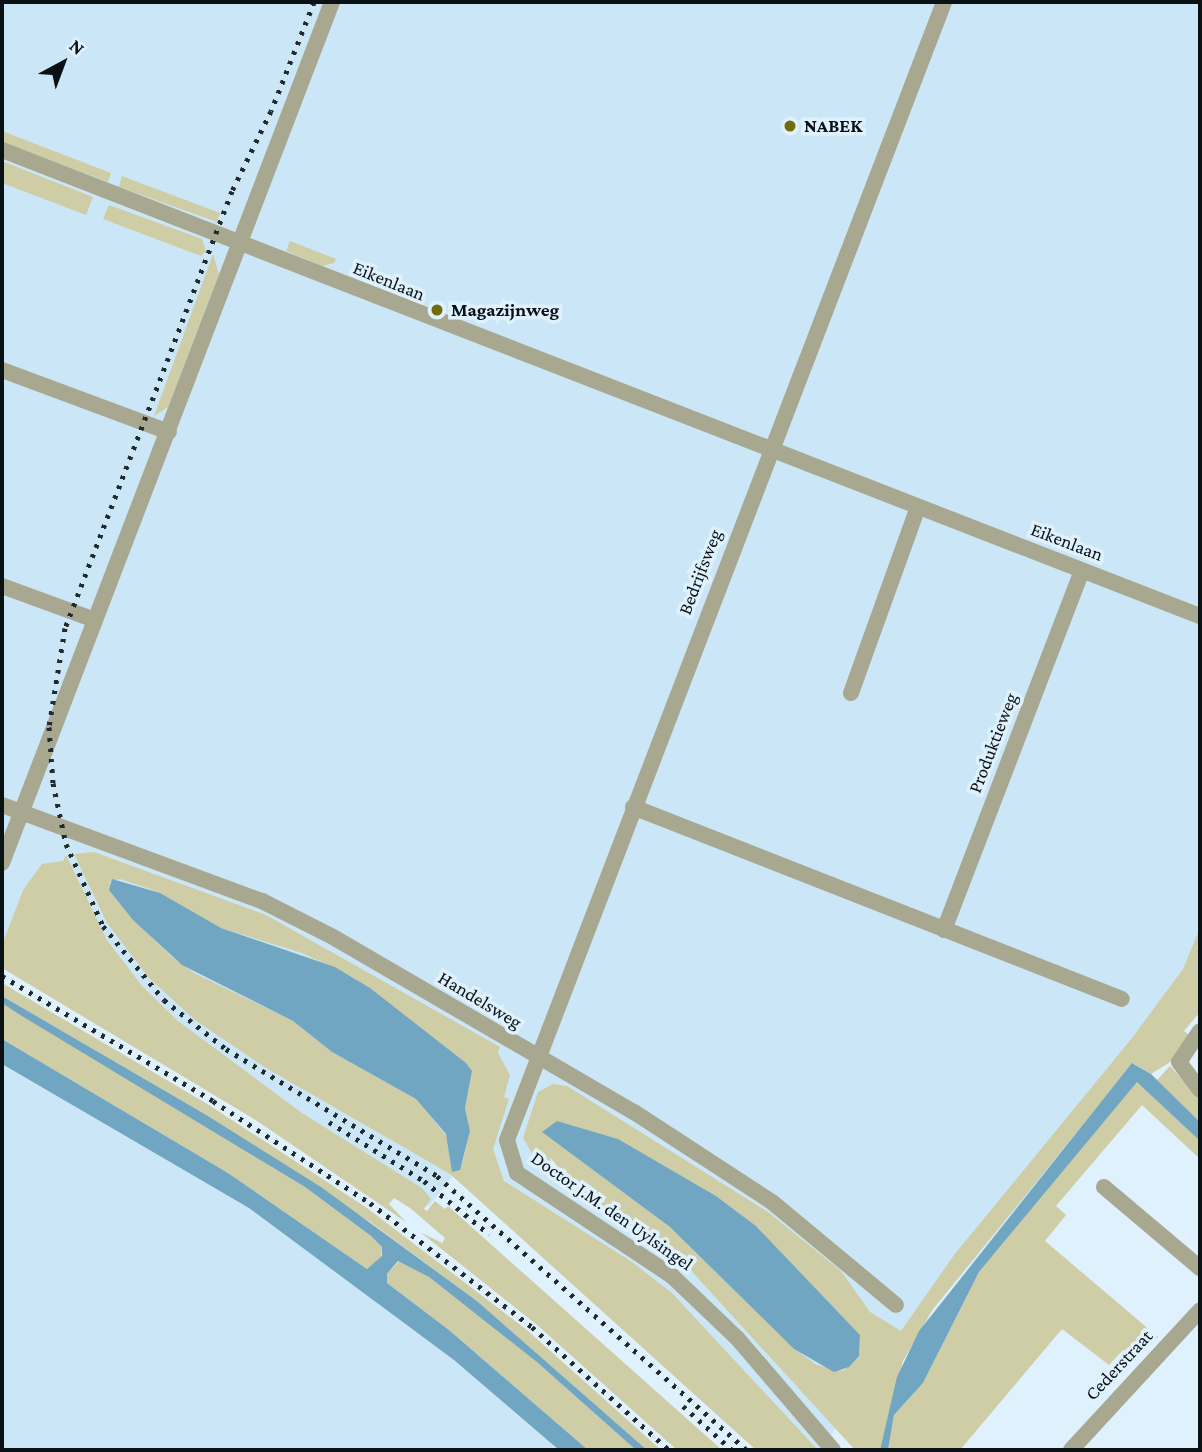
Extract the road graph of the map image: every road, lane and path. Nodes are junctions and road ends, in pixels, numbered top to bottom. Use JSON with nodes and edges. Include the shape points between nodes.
{"nodes":[{"id":1,"x":332,"y":2,"type":"edge"},
{"id":2,"x":944,"y":2,"type":"edge"},
{"id":3,"x":2,"y":150,"type":"edge"},
{"id":4,"x":241,"y":245,"type":"junction"},
{"id":5,"x":2,"y":370,"type":"edge"},
{"id":6,"x":169,"y":432,"type":"junction"},
{"id":7,"x":769,"y":450,"type":"junction"},
{"id":8,"x":918,"y":507,"type":"junction"},
{"id":9,"x":1082,"y":571,"type":"junction"},
{"id":10,"x":2,"y":586,"type":"edge"},
{"id":11,"x":1200,"y":616,"type":"edge"},
{"id":12,"x":95,"y":620,"type":"junction"},
{"id":13,"x":851,"y":694,"type":"dead end"},
{"id":14,"x":2,"y":805,"type":"edge"},
{"id":15,"x":632,"y":807,"type":"junction"},
{"id":16,"x":21,"y":812,"type":"junction"},
{"id":17,"x":2,"y":863,"type":"edge"},
{"id":18,"x":944,"y":930,"type":"junction"},
{"id":19,"x":1122,"y":999,"type":"dead end"},
{"id":20,"x":1200,"y":1031,"type":"edge"},
{"id":21,"x":537,"y":1058,"type":"junction"},
{"id":22,"x":1200,"y":1090,"type":"edge"},
{"id":23,"x":510,"y":1160,"type":"joint"},
{"id":24,"x":1104,"y":1187,"type":"dead end"},
{"id":25,"x":1200,"y":1268,"type":"edge"},
{"id":26,"x":896,"y":1305,"type":"dead end"},
{"id":27,"x":1200,"y":1310,"type":"edge"},
{"id":28,"x":833,"y":1450,"type":"edge"},
{"id":29,"x":1071,"y":1450,"type":"edge"}],
"edges":[{"from":1,"to":4,"type":"street"},
{"from":2,"to":7,"type":"street","name":"Bedrijfsweg"},
{"from":3,"to":4,"type":"street","name":"Eikenlaan"},
{"from":4,"to":6,"type":"street"},
{"from":4,"to":7,"type":"street","name":"Eikenlaan"},
{"from":5,"to":6,"type":"street"},
{"from":6,"to":12,"type":"street"},
{"from":7,"to":8,"type":"street","name":"Eikenlaan"},
{"from":7,"to":15,"type":"street","name":"Bedrijfsweg"},
{"from":8,"to":9,"type":"street","name":"Eikenlaan"},
{"from":8,"to":13,"type":"street"},
{"from":9,"to":11,"type":"street","name":"Eikenlaan"},
{"from":9,"to":18,"type":"street","name":"Produktieweg"},
{"from":10,"to":12,"type":"street"},
{"from":12,"to":16,"type":"street"},
{"from":14,"to":16,"type":"street","name":"Handelsweg"},
{"from":15,"to":18,"type":"street"},
{"from":15,"to":21,"type":"street","name":"Bedrijfsweg"},
{"from":16,"to":17,"type":"street"},
{"from":16,"to":21,"type":"street","name":"Handelsweg","via":[[285,911]]},
{"from":18,"to":19,"type":"street"},
{"from":20,"to":22,"type":"street","via":[[1179,1062],[1185,1076]]},
{"from":21,"to":23,"type":"street","name":"Bedrijfsweg","via":[[507,1140]]},
{"from":21,"to":26,"type":"street","name":"Handelsweg","via":[[634,1112],[772,1202]]},
{"from":23,"to":28,"type":"street","name":"Doctor J.M. den Uylsingel","via":[[517,1173],[672,1276],[738,1339]]},
{"from":24,"to":25,"type":"street"},
{"from":27,"to":29,"type":"street","name":"Cederstraat","via":[[1124,1387]]}]}
